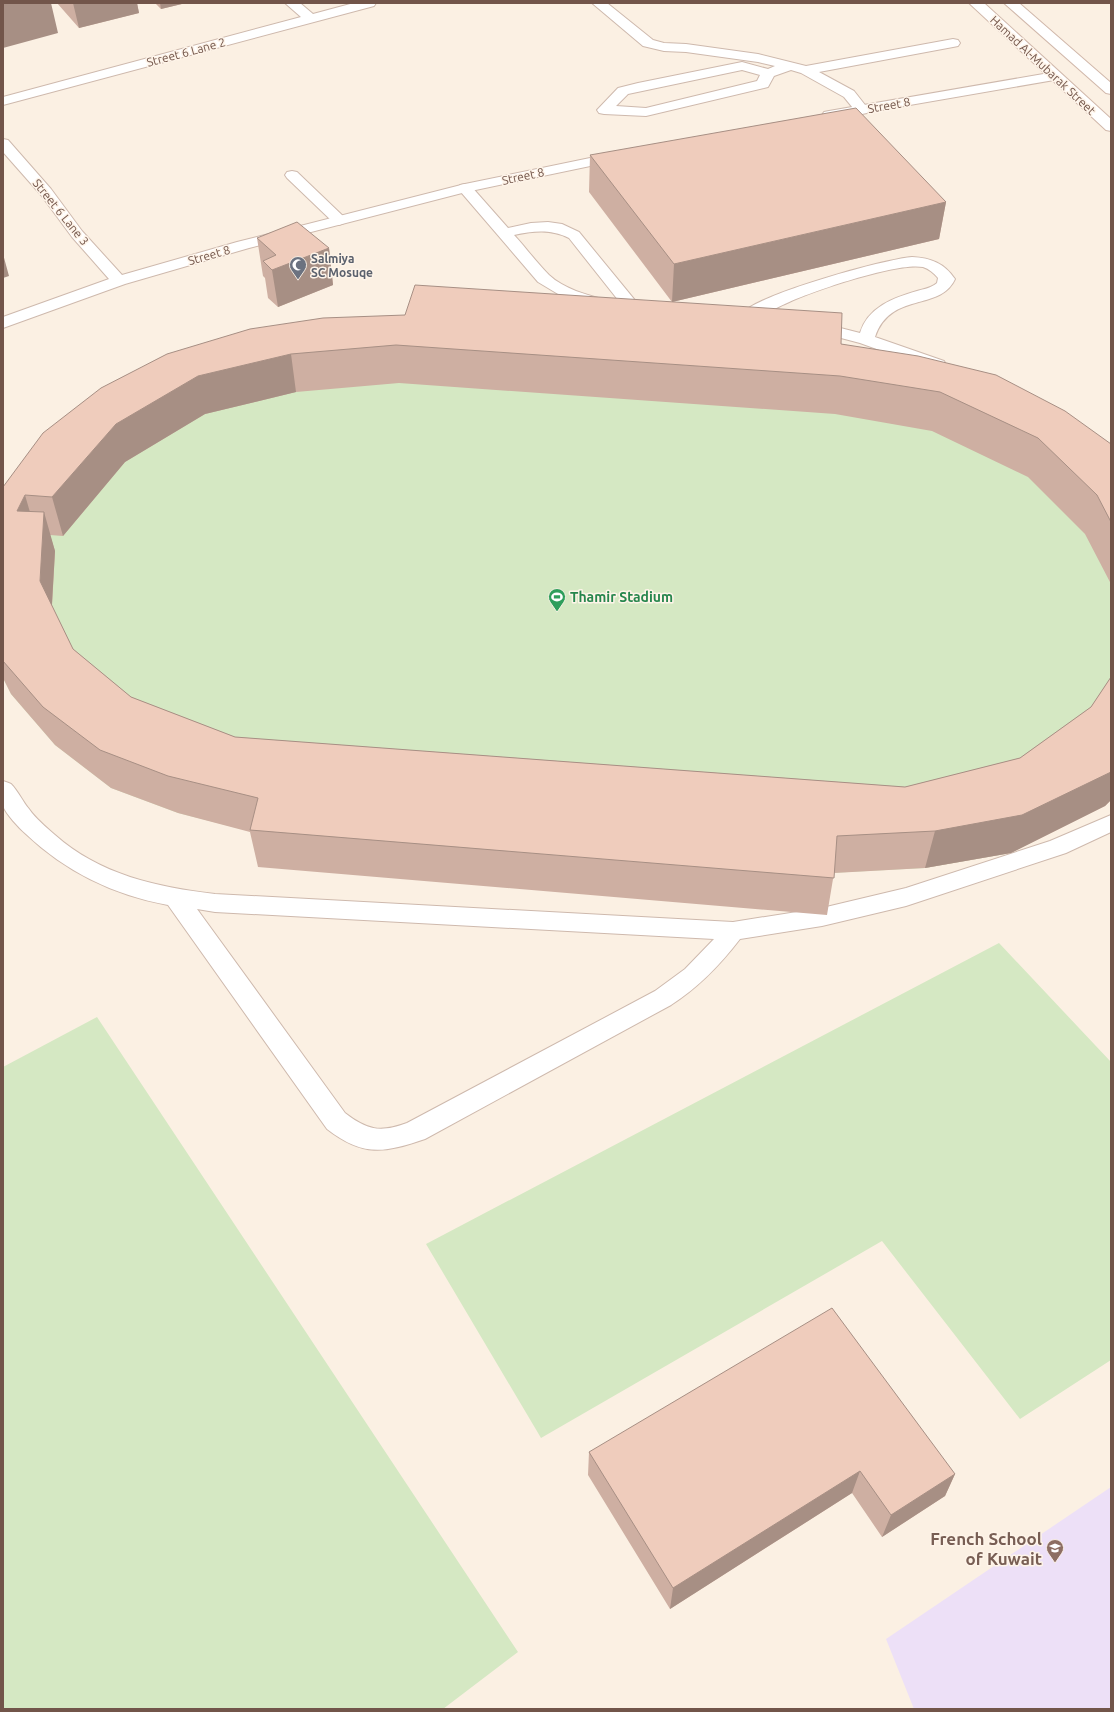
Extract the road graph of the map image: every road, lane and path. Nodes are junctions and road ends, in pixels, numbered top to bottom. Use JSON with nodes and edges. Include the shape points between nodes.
{"nodes":[{"id":1,"x":292,"y":3,"type":"edge"},
{"id":2,"x":369,"y":3,"type":"edge"},
{"id":3,"x":600,"y":3,"type":"edge"},
{"id":4,"x":976,"y":3,"type":"edge"},
{"id":5,"x":1011,"y":3,"type":"edge"},
{"id":6,"x":310,"y":18,"type":"junction"},
{"id":7,"x":953,"y":43,"type":"dead end"},
{"id":8,"x":790,"y":66,"type":"junction"},
{"id":9,"x":806,"y":70,"type":"junction"},
{"id":10,"x":768,"y":73,"type":"junction"},
{"id":11,"x":1055,"y":76,"type":"junction"},
{"id":12,"x":1111,"y":90,"type":"edge"},
{"id":13,"x":3,"y":101,"type":"edge"},
{"id":14,"x":862,"y":110,"type":"junction"},
{"id":15,"x":815,"y":118,"type":"edge"},
{"id":16,"x":1111,"y":127,"type":"edge"},
{"id":17,"x":3,"y":143,"type":"edge"},
{"id":18,"x":636,"y":152,"type":"edge"},
{"id":19,"x":292,"y":174,"type":"dead end"},
{"id":20,"x":465,"y":188,"type":"junction"},
{"id":21,"x":339,"y":220,"type":"junction"},
{"id":22,"x":504,"y":233,"type":"junction"},
{"id":23,"x":119,"y":281,"type":"junction"},
{"id":24,"x":773,"y":318,"type":"edge"},
{"id":25,"x":3,"y":322,"type":"edge"},
{"id":26,"x":797,"y":322,"type":"edge"},
{"id":27,"x":866,"y":339,"type":"junction"},
{"id":28,"x":952,"y":369,"type":"edge"},
{"id":29,"x":3,"y":789,"type":"edge"},
{"id":30,"x":1111,"y":823,"type":"edge"},
{"id":31,"x":176,"y":898,"type":"junction"},
{"id":32,"x":733,"y":931,"type":"junction"}],
"edges":[{"from":1,"to":6,"type":"street"},
{"from":2,"to":6,"type":"street","name":"Street 6 Lane 2"},
{"from":3,"to":8,"type":"street","via":[[648,43],[758,58]]},
{"from":4,"to":11,"type":"street","name":"Hamad Al-Mubarak Street"},
{"from":5,"to":12,"type":"street","name":"Hamad Al-Mubarak Street"},
{"from":6,"to":13,"type":"street","name":"Street 6 Lane 2"},
{"from":7,"to":9,"type":"street"},
{"from":8,"to":9,"type":"street"},
{"from":8,"to":10,"type":"street"},
{"from":9,"to":14,"type":"street","via":[[849,94]]},
{"from":10,"to":10,"type":"street","via":[[742,66],[638,87],[623,91],[604,110],[646,112],[763,84]]},
{"from":11,"to":14,"type":"street","name":"Street 8"},
{"from":11,"to":16,"type":"street","name":"Hamad Al-Mubarak Street"},
{"from":14,"to":15,"type":"street","name":"Street 8"},
{"from":17,"to":23,"type":"street","name":"Street 6 Lane 3"},
{"from":18,"to":20,"type":"street","name":"Street 8"},
{"from":19,"to":21,"type":"street"},
{"from":20,"to":21,"type":"street","name":"Street 8"},
{"from":20,"to":22,"type":"street"},
{"from":21,"to":23,"type":"street","name":"Street 8"},
{"from":22,"to":22,"type":"street","via":[[556,288],[591,301],[639,307],[574,235],[566,230],[544,225]]},
{"from":23,"to":25,"type":"street","name":"Street 8"},
{"from":24,"to":27,"type":"street","via":[[742,313],[804,289],[901,264],[930,264],[942,271],[947,279],[943,287],[886,309],[868,328]]},
{"from":26,"to":27,"type":"street"},
{"from":27,"to":28,"type":"street"},
{"from":29,"to":31,"type":"street","via":[[27,822],[48,843],[75,862],[106,878],[139,890]]},
{"from":30,"to":32,"type":"street","via":[[1058,847],[906,897],[822,917]]},
{"from":31,"to":32,"type":"street","via":[[223,903]]},
{"from":31,"to":32,"type":"street","via":[[336,1121],[348,1131],[364,1138],[382,1140],[399,1138],[416,1131],[663,998],[704,968]]}]}
